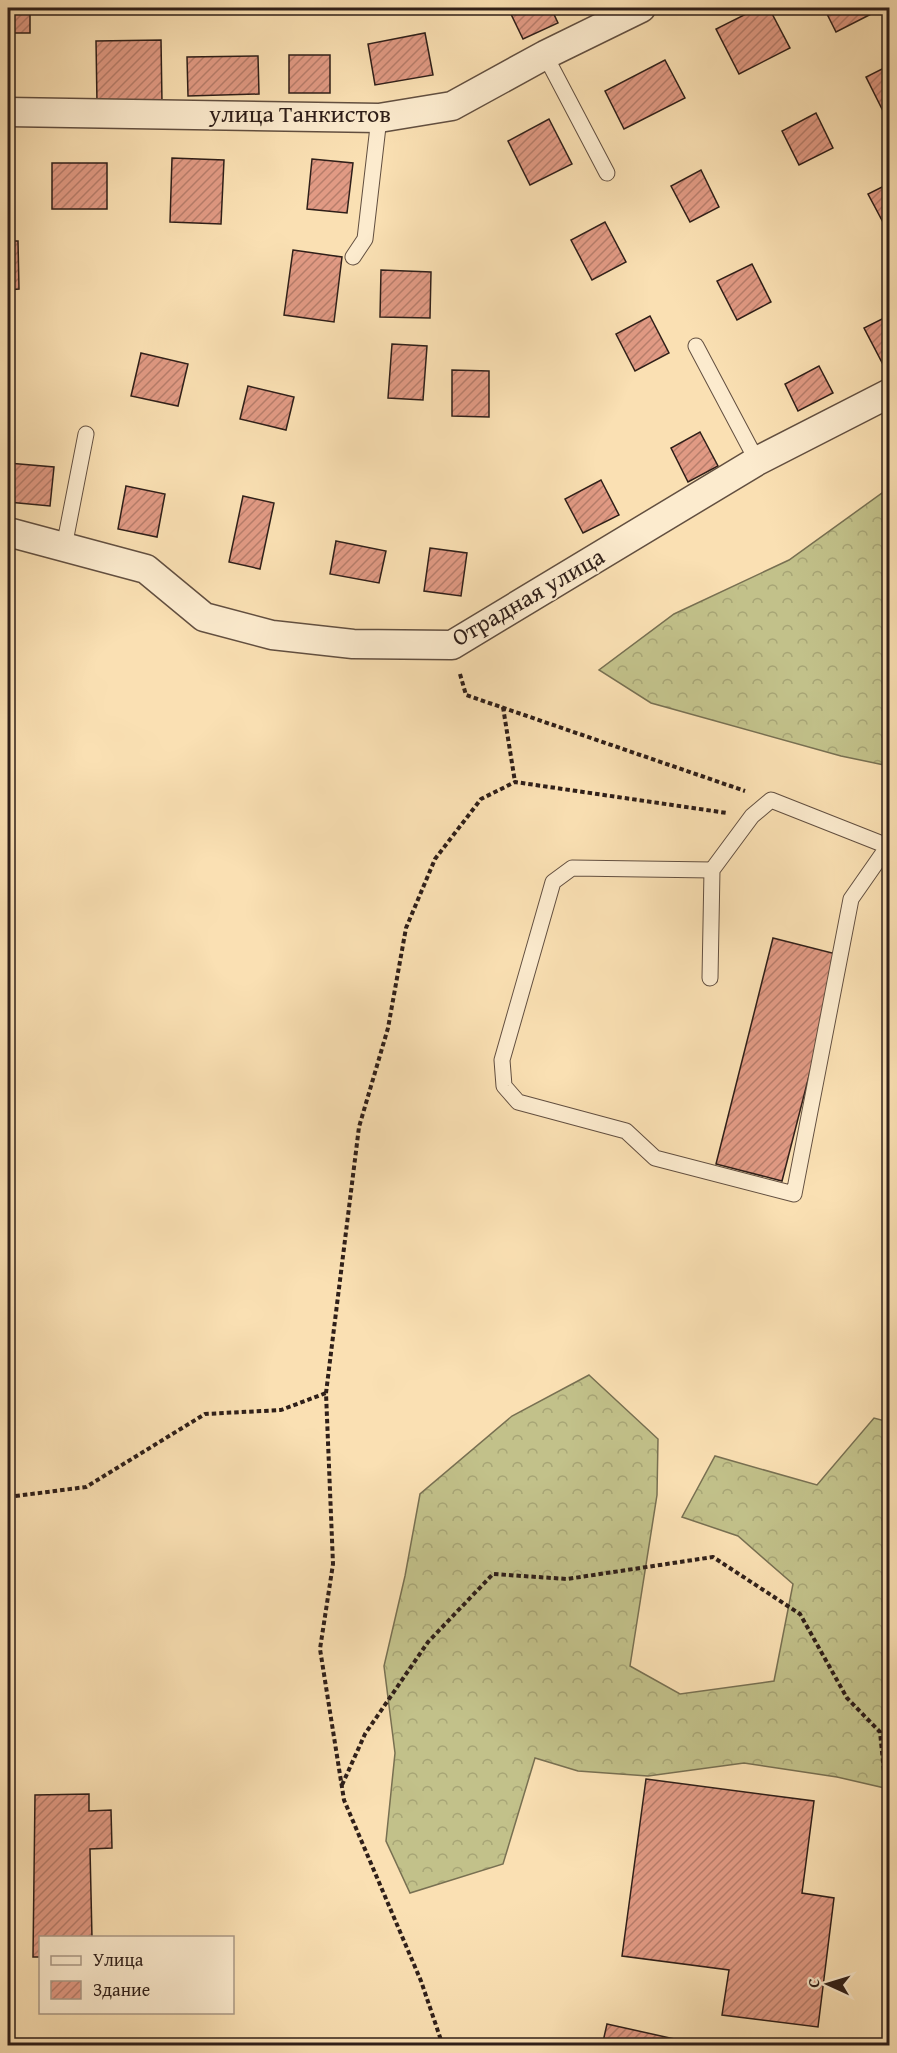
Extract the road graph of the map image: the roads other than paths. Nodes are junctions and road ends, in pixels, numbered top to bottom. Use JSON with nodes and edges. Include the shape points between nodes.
{"nodes":[{"id":1,"x":640,"y":8,"type":"edge"},
{"id":2,"x":545,"y":55,"type":"junction"},
{"id":3,"x":8,"y":112,"type":"edge"},
{"id":4,"x":379,"y":118,"type":"junction"},
{"id":5,"x":607,"y":173,"type":"dead end"},
{"id":6,"x":353,"y":257,"type":"dead end"},
{"id":7,"x":696,"y":346,"type":"dead end"},
{"id":8,"x":890,"y":393,"type":"edge"},
{"id":9,"x":86,"y":435,"type":"dead end"},
{"id":10,"x":757,"y":461,"type":"junction"},
{"id":11,"x":8,"y":532,"type":"edge"},
{"id":12,"x":64,"y":547,"type":"junction"},
{"id":13,"x":889,"y":846,"type":"edge"},
{"id":14,"x":712,"y":870,"type":"junction"},
{"id":15,"x":710,"y":978,"type":"dead end"}],
"edges":[{"from":1,"to":2,"type":"street","name":"улица Танкистов"},
{"from":2,"to":4,"type":"street","name":"улица Танкистов","via":[[452,106]]},
{"from":2,"to":5,"type":"lane"},
{"from":3,"to":4,"type":"street","name":"улица Танкистов"},
{"from":4,"to":6,"type":"lane","via":[[365,239]]},
{"from":7,"to":10,"type":"lane"},
{"from":8,"to":10,"type":"street","name":"Отрадная улица"},
{"from":9,"to":12,"type":"lane"},
{"from":10,"to":12,"type":"street","name":"Отрадная улица","via":[[452,645],[353,644],[272,635],[204,617],[146,569]]},
{"from":11,"to":12,"type":"street","name":"Отрадная улица"},
{"from":13,"to":14,"type":"lane","via":[[771,800],[752,816]]},
{"from":13,"to":14,"type":"lane","via":[[851,899],[794,1194],[654,1158],[626,1131],[518,1102],[504,1086],[502,1060],[553,882],[572,868]]},
{"from":14,"to":15,"type":"lane"}]}
